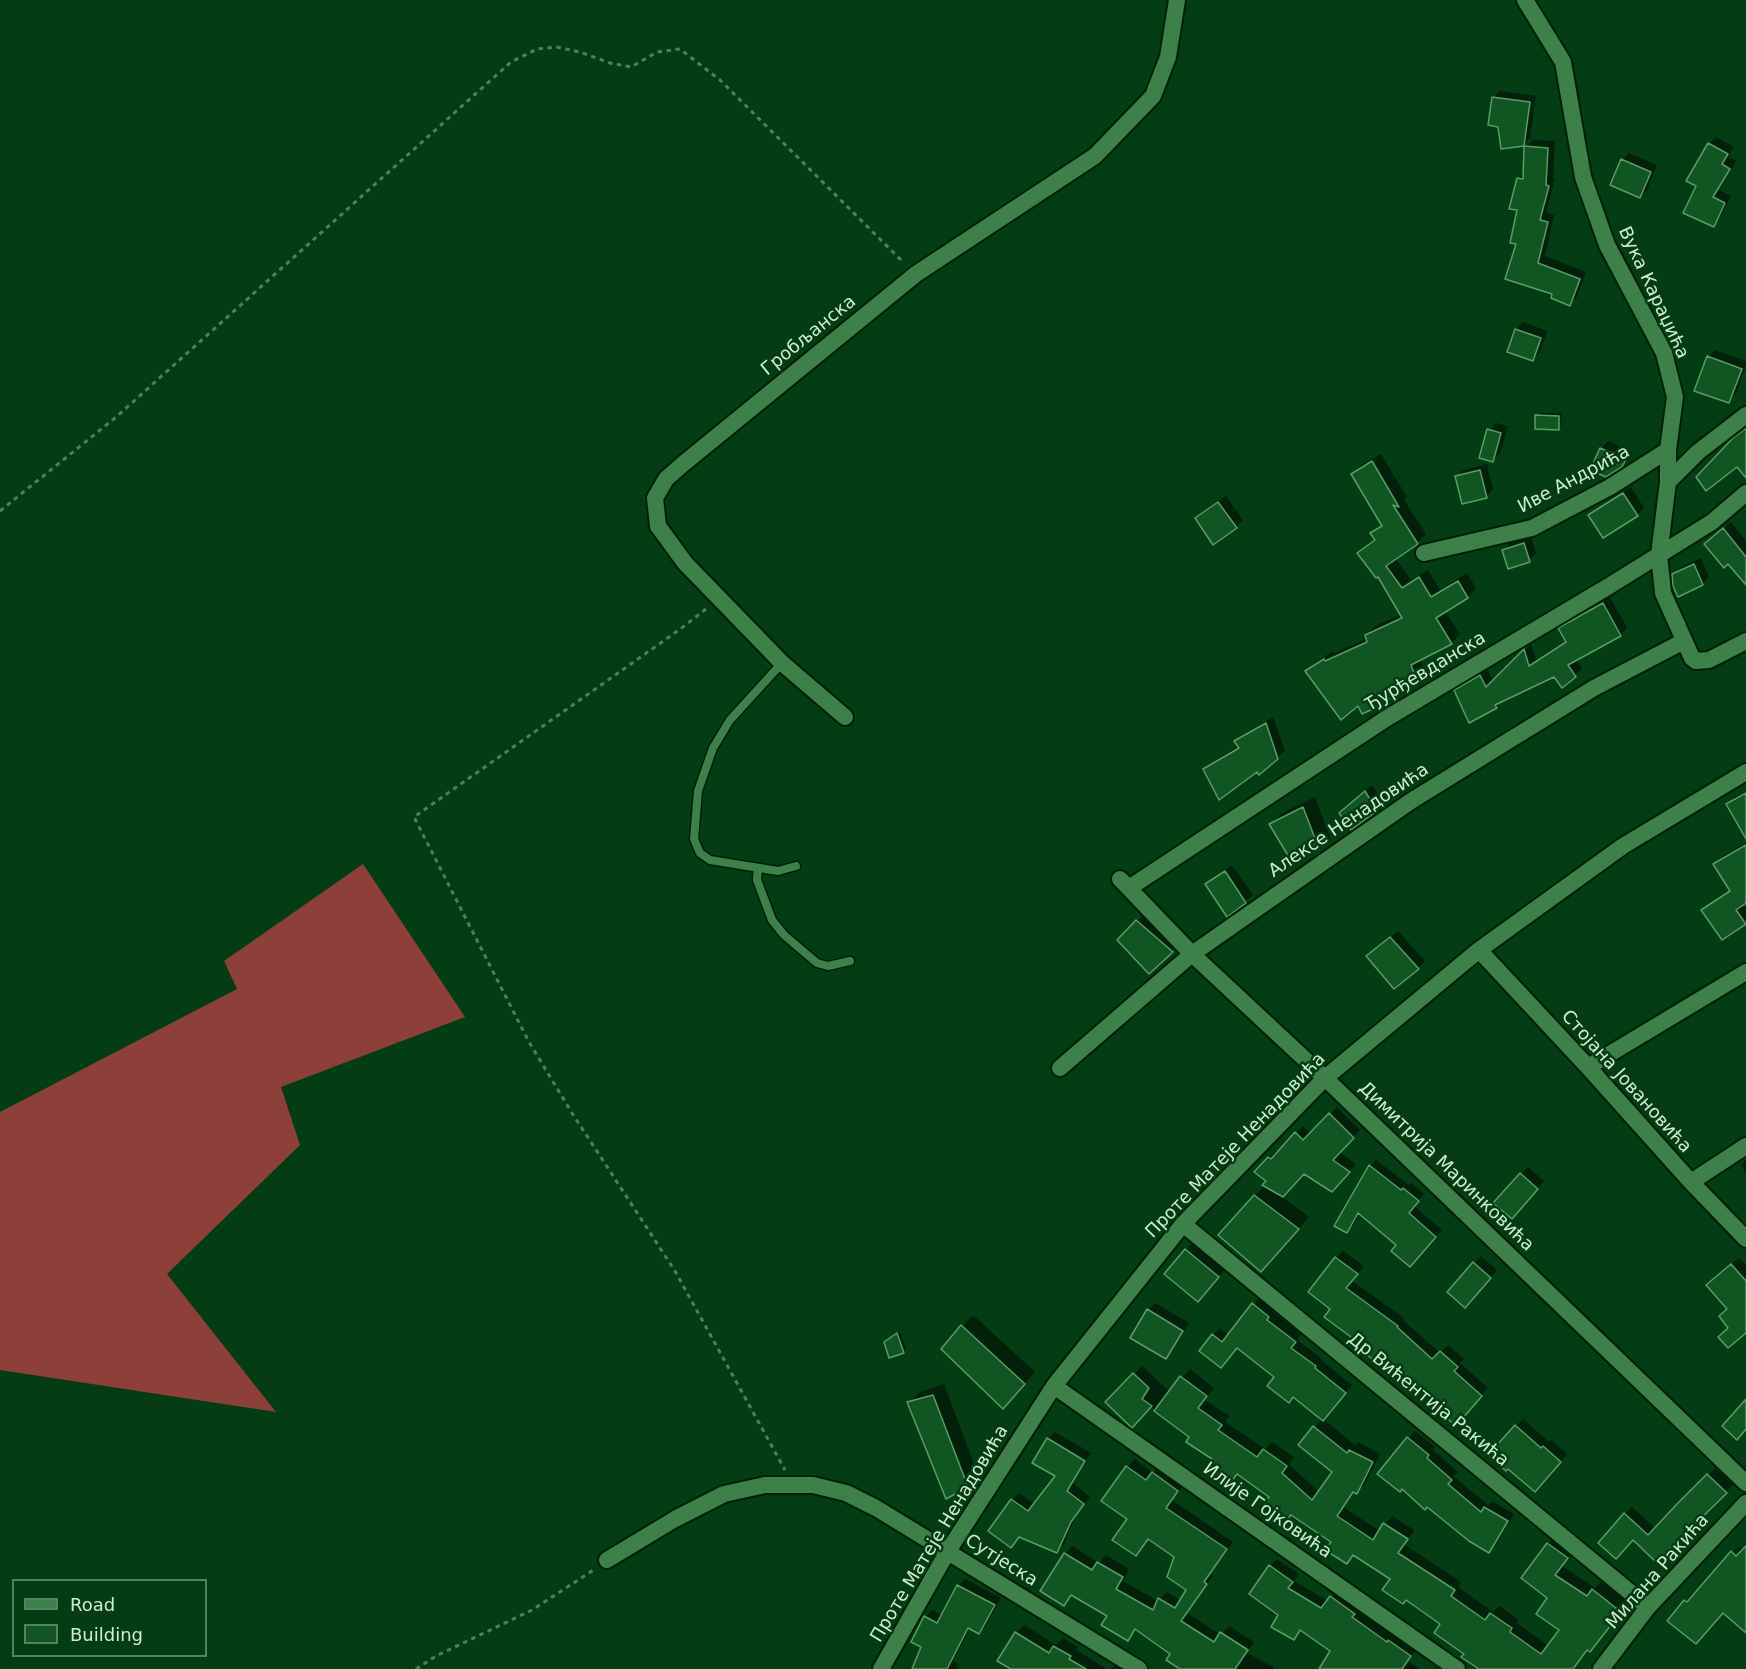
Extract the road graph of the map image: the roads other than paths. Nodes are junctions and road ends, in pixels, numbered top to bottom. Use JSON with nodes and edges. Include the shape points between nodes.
{"nodes":[{"id":1,"x":1177,"y":0,"type":"edge"},
{"id":2,"x":1525,"y":0,"type":"edge"},
{"id":3,"x":1746,"y":415,"type":"edge"},
{"id":4,"x":1668,"y":450,"type":"junction"},
{"id":5,"x":1668,"y":482,"type":"junction"},
{"id":6,"x":1746,"y":493,"type":"edge"},
{"id":7,"x":1424,"y":553,"type":"dead end"},
{"id":8,"x":1659,"y":555,"type":"junction"},
{"id":9,"x":1684,"y":641,"type":"junction"},
{"id":10,"x":1746,"y":641,"type":"edge"},
{"id":11,"x":782,"y":663,"type":"junction"},
{"id":12,"x":845,"y":717,"type":"dead end"},
{"id":13,"x":1746,"y":772,"type":"edge"},
{"id":14,"x":796,"y":866,"type":"dead end"},
{"id":15,"x":758,"y":868,"type":"junction"},
{"id":16,"x":1124,"y":884,"type":"joint"},
{"id":17,"x":1479,"y":950,"type":"junction"},
{"id":18,"x":1192,"y":954,"type":"junction"},
{"id":19,"x":850,"y":961,"type":"dead end"},
{"id":20,"x":1746,"y":972,"type":"edge"},
{"id":21,"x":1588,"y":1067,"type":"junction"},
{"id":22,"x":1060,"y":1068,"type":"dead end"},
{"id":23,"x":1325,"y":1078,"type":"junction"},
{"id":24,"x":1746,"y":1146,"type":"edge"},
{"id":25,"x":1690,"y":1182,"type":"junction"},
{"id":26,"x":1183,"y":1224,"type":"junction"},
{"id":27,"x":1746,"y":1239,"type":"edge"},
{"id":28,"x":1054,"y":1386,"type":"junction"},
{"id":29,"x":1746,"y":1483,"type":"edge"},
{"id":30,"x":1746,"y":1503,"type":"edge"},
{"id":31,"x":948,"y":1551,"type":"junction"},
{"id":32,"x":607,"y":1560,"type":"road end"},
{"id":33,"x":1648,"y":1607,"type":"junction"},
{"id":34,"x":881,"y":1669,"type":"edge"},
{"id":35,"x":1139,"y":1669,"type":"edge"},
{"id":36,"x":1456,"y":1669,"type":"edge"},
{"id":37,"x":1601,"y":1669,"type":"edge"}],
"edges":[{"from":1,"to":11,"type":"street","name":"Гробљанска","via":[[1168,57],[1153,96],[1095,156],[916,274],[666,479],[655,498],[658,526],[685,563]]},
{"from":2,"to":4,"type":"street","name":"Вука Караџића","via":[[1563,62],[1583,177],[1607,246],[1664,353],[1675,397]]},
{"from":3,"to":5,"type":"street","via":[[1698,452]]},
{"from":4,"to":5,"type":"street","name":"Вука Караџића"},
{"from":4,"to":7,"type":"street","name":"Иве Андрића","via":[[1610,487],[1532,528]]},
{"from":5,"to":8,"type":"street","name":"Вука Караџића"},
{"from":6,"to":8,"type":"street","name":"Ђурђевданска","via":[[1712,522]]},
{"from":8,"to":9,"type":"street","name":"Вука Караџића","via":[[1664,593]]},
{"from":8,"to":16,"type":"street","name":"Ђурђевданска","via":[[1387,718]]},
{"from":9,"to":10,"type":"street","name":"Вука Караџића","via":[[1696,661],[1709,660]]},
{"from":9,"to":18,"type":"street","name":"Алексе Ненадовића","via":[[1594,688],[1411,801]]},
{"from":11,"to":12,"type":"street","name":"Гробљанска"},
{"from":11,"to":15,"type":"lane","via":[[730,720],[713,748],[698,791],[694,821],[694,839],[700,852],[710,860]]},
{"from":13,"to":17,"type":"street","name":"Проте Матеје Ненадовића","via":[[1623,846]]},
{"from":14,"to":15,"type":"lane","via":[[778,871]]},
{"from":15,"to":19,"type":"lane","via":[[757,880],[772,920],[784,935],[817,963],[828,966]]},
{"from":16,"to":18,"type":"street","name":"Димитрија Маринковића"},
{"from":17,"to":21,"type":"street","name":"Стојана Јовановића"},
{"from":17,"to":23,"type":"street","name":"Проте Матеје Ненадовића"},
{"from":18,"to":22,"type":"street","name":"Алексе Ненадовића"},
{"from":18,"to":23,"type":"street","name":"Димитрија Маринковића"},
{"from":20,"to":21,"type":"street"},
{"from":21,"to":25,"type":"street","name":"Стојана Јовановића"},
{"from":23,"to":26,"type":"street","name":"Проте Матеје Ненадовића"},
{"from":23,"to":29,"type":"street","name":"Димитрија Маринковића"},
{"from":24,"to":25,"type":"street"},
{"from":25,"to":27,"type":"street","name":"Стојана Јовановића"},
{"from":26,"to":28,"type":"street","name":"Проте Матеје Ненадовића"},
{"from":26,"to":33,"type":"street","name":"Др Вићентија Ракића"},
{"from":28,"to":31,"type":"street","name":"Проте Матеје Ненадовића"},
{"from":28,"to":36,"type":"street","name":"Илије Гојковића"},
{"from":30,"to":33,"type":"street","name":"Милана Ракића"},
{"from":31,"to":32,"type":"street","name":"Сутјеска","via":[[846,1493],[813,1485],[765,1485],[724,1494]]},
{"from":31,"to":34,"type":"street","name":"Проте Матеје Ненадовића"},
{"from":31,"to":35,"type":"street","name":"Сутјеска"},
{"from":33,"to":37,"type":"street","name":"Милана Ракића"}]}
